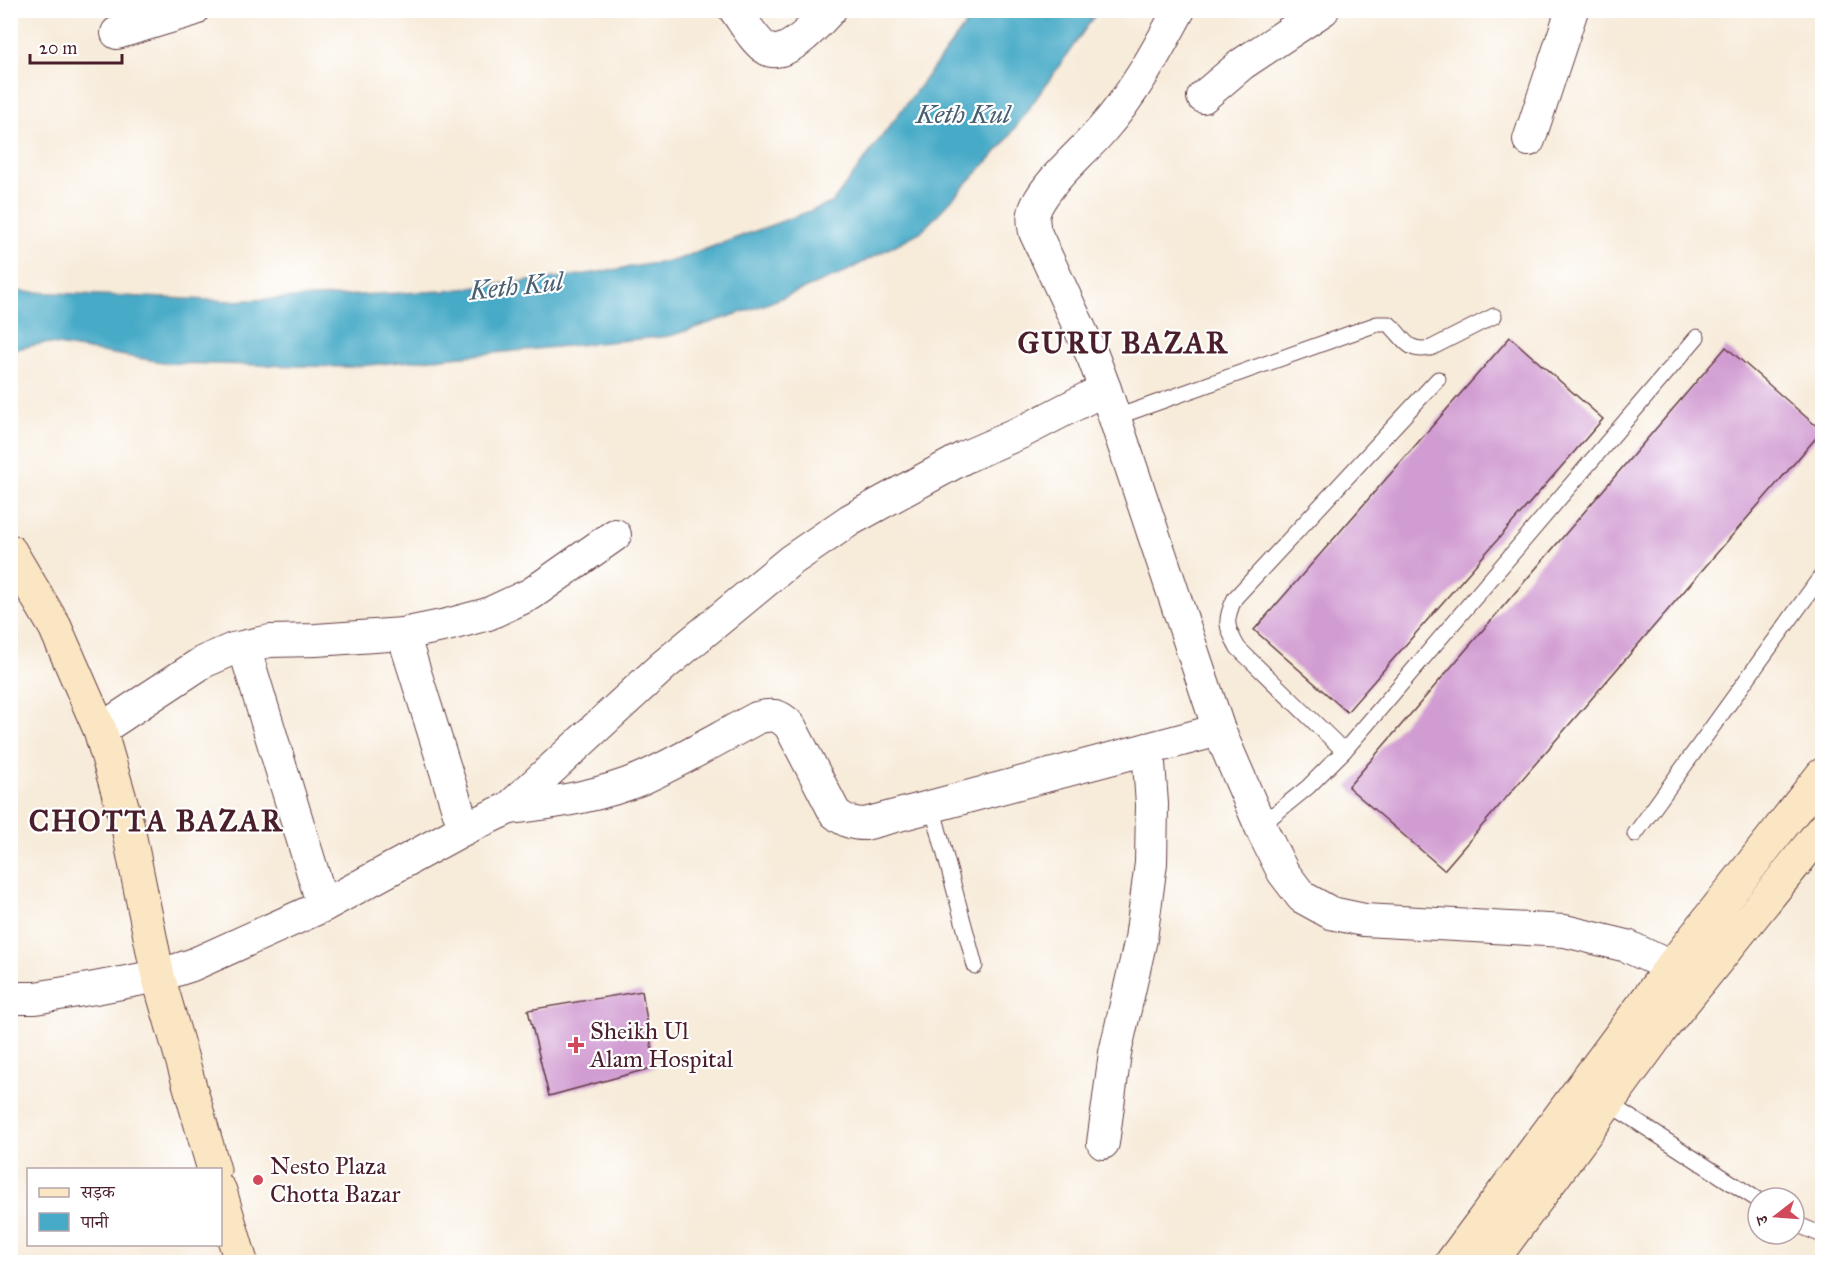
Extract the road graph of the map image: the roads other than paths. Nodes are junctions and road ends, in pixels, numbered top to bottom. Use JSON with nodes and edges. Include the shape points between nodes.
{"nodes":[{"id":1,"x":193,"y":10,"type":"edge"},
{"id":2,"x":735,"y":10,"type":"edge"},
{"id":3,"x":830,"y":10,"type":"edge"},
{"id":4,"x":1179,"y":10,"type":"edge"},
{"id":5,"x":1323,"y":10,"type":"edge"},
{"id":6,"x":1572,"y":10,"type":"edge"},
{"id":7,"x":117,"y":33,"type":"dead end"},
{"id":8,"x":1203,"y":97,"type":"dead end"},
{"id":9,"x":1529,"y":140,"type":"dead end"},
{"id":10,"x":1494,"y":316,"type":"dead end"},
{"id":11,"x":1697,"y":337,"type":"dead end"},
{"id":12,"x":1438,"y":378,"type":"dead end"},
{"id":13,"x":1105,"y":389,"type":"junction"},
{"id":14,"x":1114,"y":418,"type":"junction"},
{"id":15,"x":615,"y":535,"type":"dead end"},
{"id":16,"x":10,"y":551,"type":"edge"},
{"id":17,"x":1822,"y":575,"type":"edge"},
{"id":18,"x":403,"y":634,"type":"junction"},
{"id":19,"x":244,"y":646,"type":"junction"},
{"id":20,"x":100,"y":730,"type":"junction"},
{"id":21,"x":1219,"y":730,"type":"junction"},
{"id":22,"x":1148,"y":749,"type":"junction"},
{"id":23,"x":1344,"y":751,"type":"junction"},
{"id":24,"x":1822,"y":775,"type":"edge"},
{"id":25,"x":932,"y":806,"type":"junction"},
{"id":26,"x":509,"y":808,"type":"junction"},
{"id":27,"x":1260,"y":826,"type":"junction"},
{"id":28,"x":464,"y":830,"type":"junction"},
{"id":29,"x":1822,"y":830,"type":"edge"},
{"id":30,"x":1635,"y":834,"type":"dead end"},
{"id":31,"x":323,"y":906,"type":"junction"},
{"id":32,"x":975,"y":966,"type":"dead end"},
{"id":33,"x":1671,"y":967,"type":"junction"},
{"id":34,"x":158,"y":976,"type":"junction"},
{"id":35,"x":1697,"y":986,"type":"junction"},
{"id":36,"x":10,"y":998,"type":"edge"},
{"id":37,"x":1608,"y":1103,"type":"junction"},
{"id":38,"x":1102,"y":1143,"type":"dead end"},
{"id":39,"x":213,"y":1168,"type":"edge"},
{"id":40,"x":1746,"y":1192,"type":"edge"},
{"id":41,"x":222,"y":1198,"type":"edge"},
{"id":42,"x":1806,"y":1228,"type":"edge"},
{"id":43,"x":1822,"y":1235,"type":"edge"},
{"id":44,"x":241,"y":1263,"type":"edge"},
{"id":45,"x":1452,"y":1263,"type":"edge"},
{"id":46,"x":1491,"y":1263,"type":"edge"}],
"edges":[{"from":1,"to":7,"type":"street"},
{"from":2,"to":3,"type":"street","via":[[771,52],[789,47]]},
{"from":4,"to":13,"type":"street","via":[[1148,69],[1103,129],[1047,190],[1032,218]]},
{"from":5,"to":8,"type":"street","via":[[1242,64]]},
{"from":6,"to":9,"type":"street"},
{"from":10,"to":14,"type":"lane","via":[[1422,350],[1411,347],[1389,324],[1377,324]]},
{"from":11,"to":23,"type":"lane"},
{"from":12,"to":23,"type":"lane","via":[[1235,598],[1228,612],[1228,630],[1238,648]]},
{"from":13,"to":14,"type":"street"},
{"from":13,"to":26,"type":"street","via":[[919,482],[850,520],[790,561],[663,666]]},
{"from":14,"to":21,"type":"street"},
{"from":15,"to":18,"type":"street","via":[[531,594],[488,614]]},
{"from":16,"to":20,"type":"main road","via":[[55,627]]},
{"from":17,"to":30,"type":"lane"},
{"from":18,"to":19,"type":"street","via":[[270,641]]},
{"from":18,"to":28,"type":"street"},
{"from":19,"to":20,"type":"street","via":[[203,662]]},
{"from":19,"to":31,"type":"street"},
{"from":20,"to":34,"type":"main road","via":[[127,823]]},
{"from":21,"to":22,"type":"street"},
{"from":21,"to":27,"type":"street"},
{"from":22,"to":25,"type":"street"},
{"from":22,"to":38,"type":"street","via":[[1151,863],[1141,939],[1115,1053]]},
{"from":23,"to":27,"type":"lane"},
{"from":24,"to":33,"type":"main road"},
{"from":25,"to":26,"type":"street","via":[[865,824],[845,822],[835,813],[790,726],[783,718],[770,715],[757,718],[642,778],[556,803]]},
{"from":25,"to":32,"type":"lane"},
{"from":26,"to":28,"type":"street"},
{"from":27,"to":33,"type":"street","via":[[1283,872],[1302,897],[1331,913],[1364,920],[1565,931],[1627,946]]},
{"from":28,"to":31,"type":"street"},
{"from":29,"to":35,"type":"main road"},
{"from":31,"to":34,"type":"street","via":[[192,965]]},
{"from":33,"to":35,"type":"street"},
{"from":33,"to":45,"type":"main road"},
{"from":34,"to":36,"type":"street","via":[[35,998]]},
{"from":34,"to":39,"type":"main road"},
{"from":35,"to":37,"type":"main road"},
{"from":37,"to":40,"type":"lane"},
{"from":37,"to":46,"type":"main road"},
{"from":41,"to":44,"type":"main road"},
{"from":42,"to":43,"type":"lane"}]}
